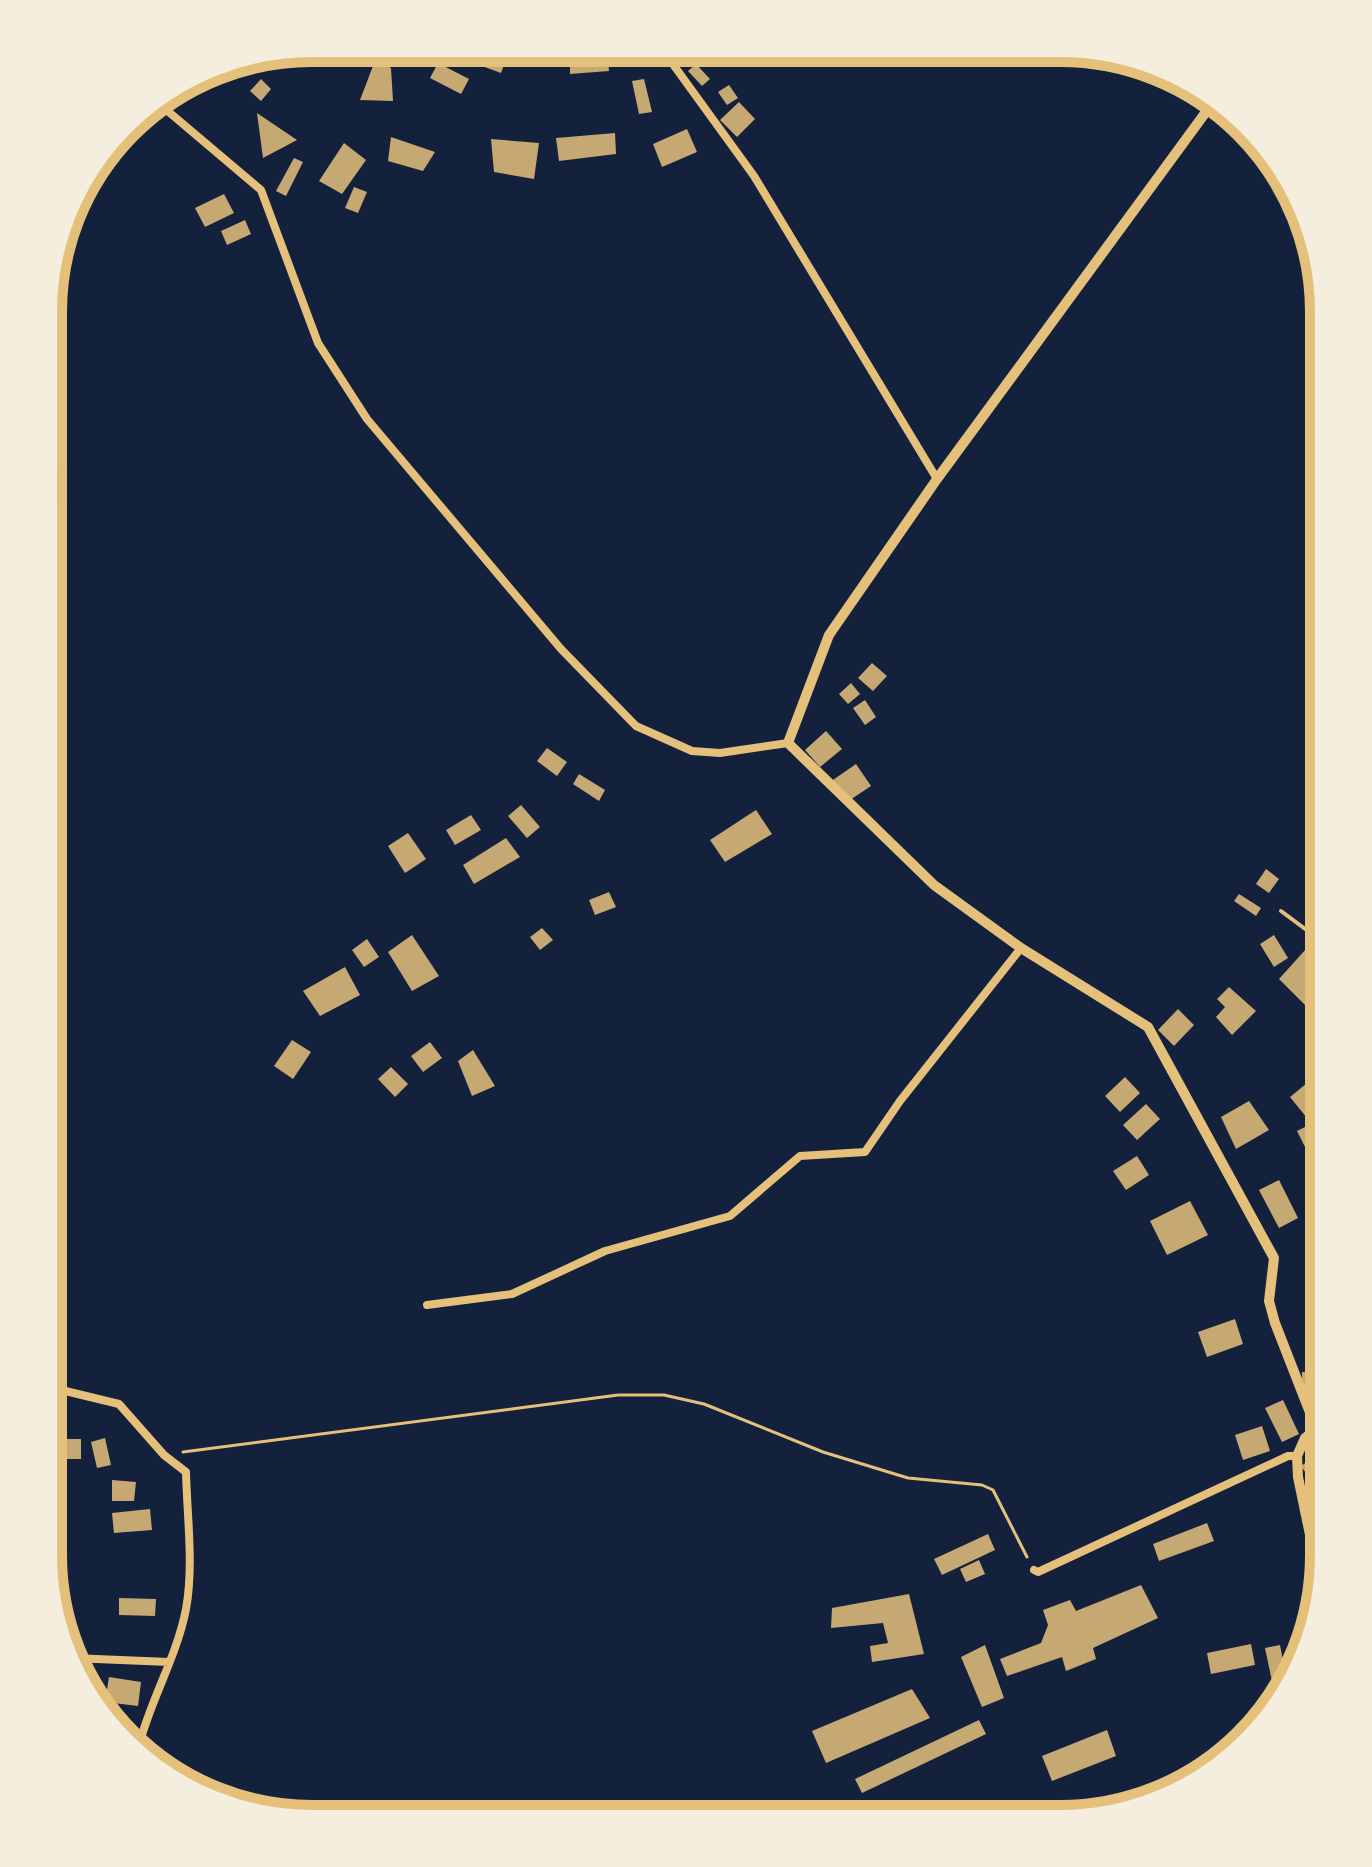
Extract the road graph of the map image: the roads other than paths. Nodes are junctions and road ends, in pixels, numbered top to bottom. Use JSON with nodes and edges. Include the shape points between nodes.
{"nodes":[{"id":1,"x":671,"y":62,"type":"edge"},
{"id":2,"x":166,"y":109,"type":"edge"},
{"id":3,"x":1207,"y":110,"type":"edge"},
{"id":4,"x":937,"y":479,"type":"junction"},
{"id":5,"x":788,"y":743,"type":"junction"},
{"id":6,"x":1281,"y":911,"type":"dead end"},
{"id":7,"x":1310,"y":932,"type":"edge"},
{"id":8,"x":1021,"y":948,"type":"junction"},
{"id":9,"x":427,"y":1305,"type":"dead end"},
{"id":10,"x":62,"y":1390,"type":"edge"},
{"id":11,"x":1309,"y":1400,"type":"edge"},
{"id":12,"x":1309,"y":1434,"type":"edge"},
{"id":13,"x":1297,"y":1456,"type":"junction"},
{"id":14,"x":1309,"y":1530,"type":"edge"},
{"id":15,"x":1034,"y":1570,"type":"road end"},
{"id":16,"x":85,"y":1659,"type":"edge"},
{"id":17,"x":169,"y":1662,"type":"junction"},
{"id":18,"x":141,"y":1737,"type":"edge"}],
"edges":[{"from":1,"to":4,"type":"street","via":[[754,176]]},
{"from":2,"to":5,"type":"street","via":[[261,190],[318,343],[367,419],[561,649],[636,726],[692,751],[720,753]]},
{"from":3,"to":4,"type":"street"},
{"from":4,"to":5,"type":"street","via":[[829,635]]},
{"from":5,"to":8,"type":"street","via":[[934,885]]},
{"from":6,"to":7,"type":"lane"},
{"from":8,"to":9,"type":"street","via":[[865,1152],[800,1156],[730,1216],[605,1251],[512,1294]]},
{"from":8,"to":11,"type":"street","via":[[1148,1027],[1274,1258],[1269,1301]]},
{"from":10,"to":17,"type":"street","via":[[119,1404],[186,1472],[186,1609]]},
{"from":12,"to":13,"type":"street"},
{"from":13,"to":14,"type":"street"},
{"from":13,"to":15,"type":"street"},
{"from":16,"to":17,"type":"street"},
{"from":17,"to":18,"type":"street"}]}
